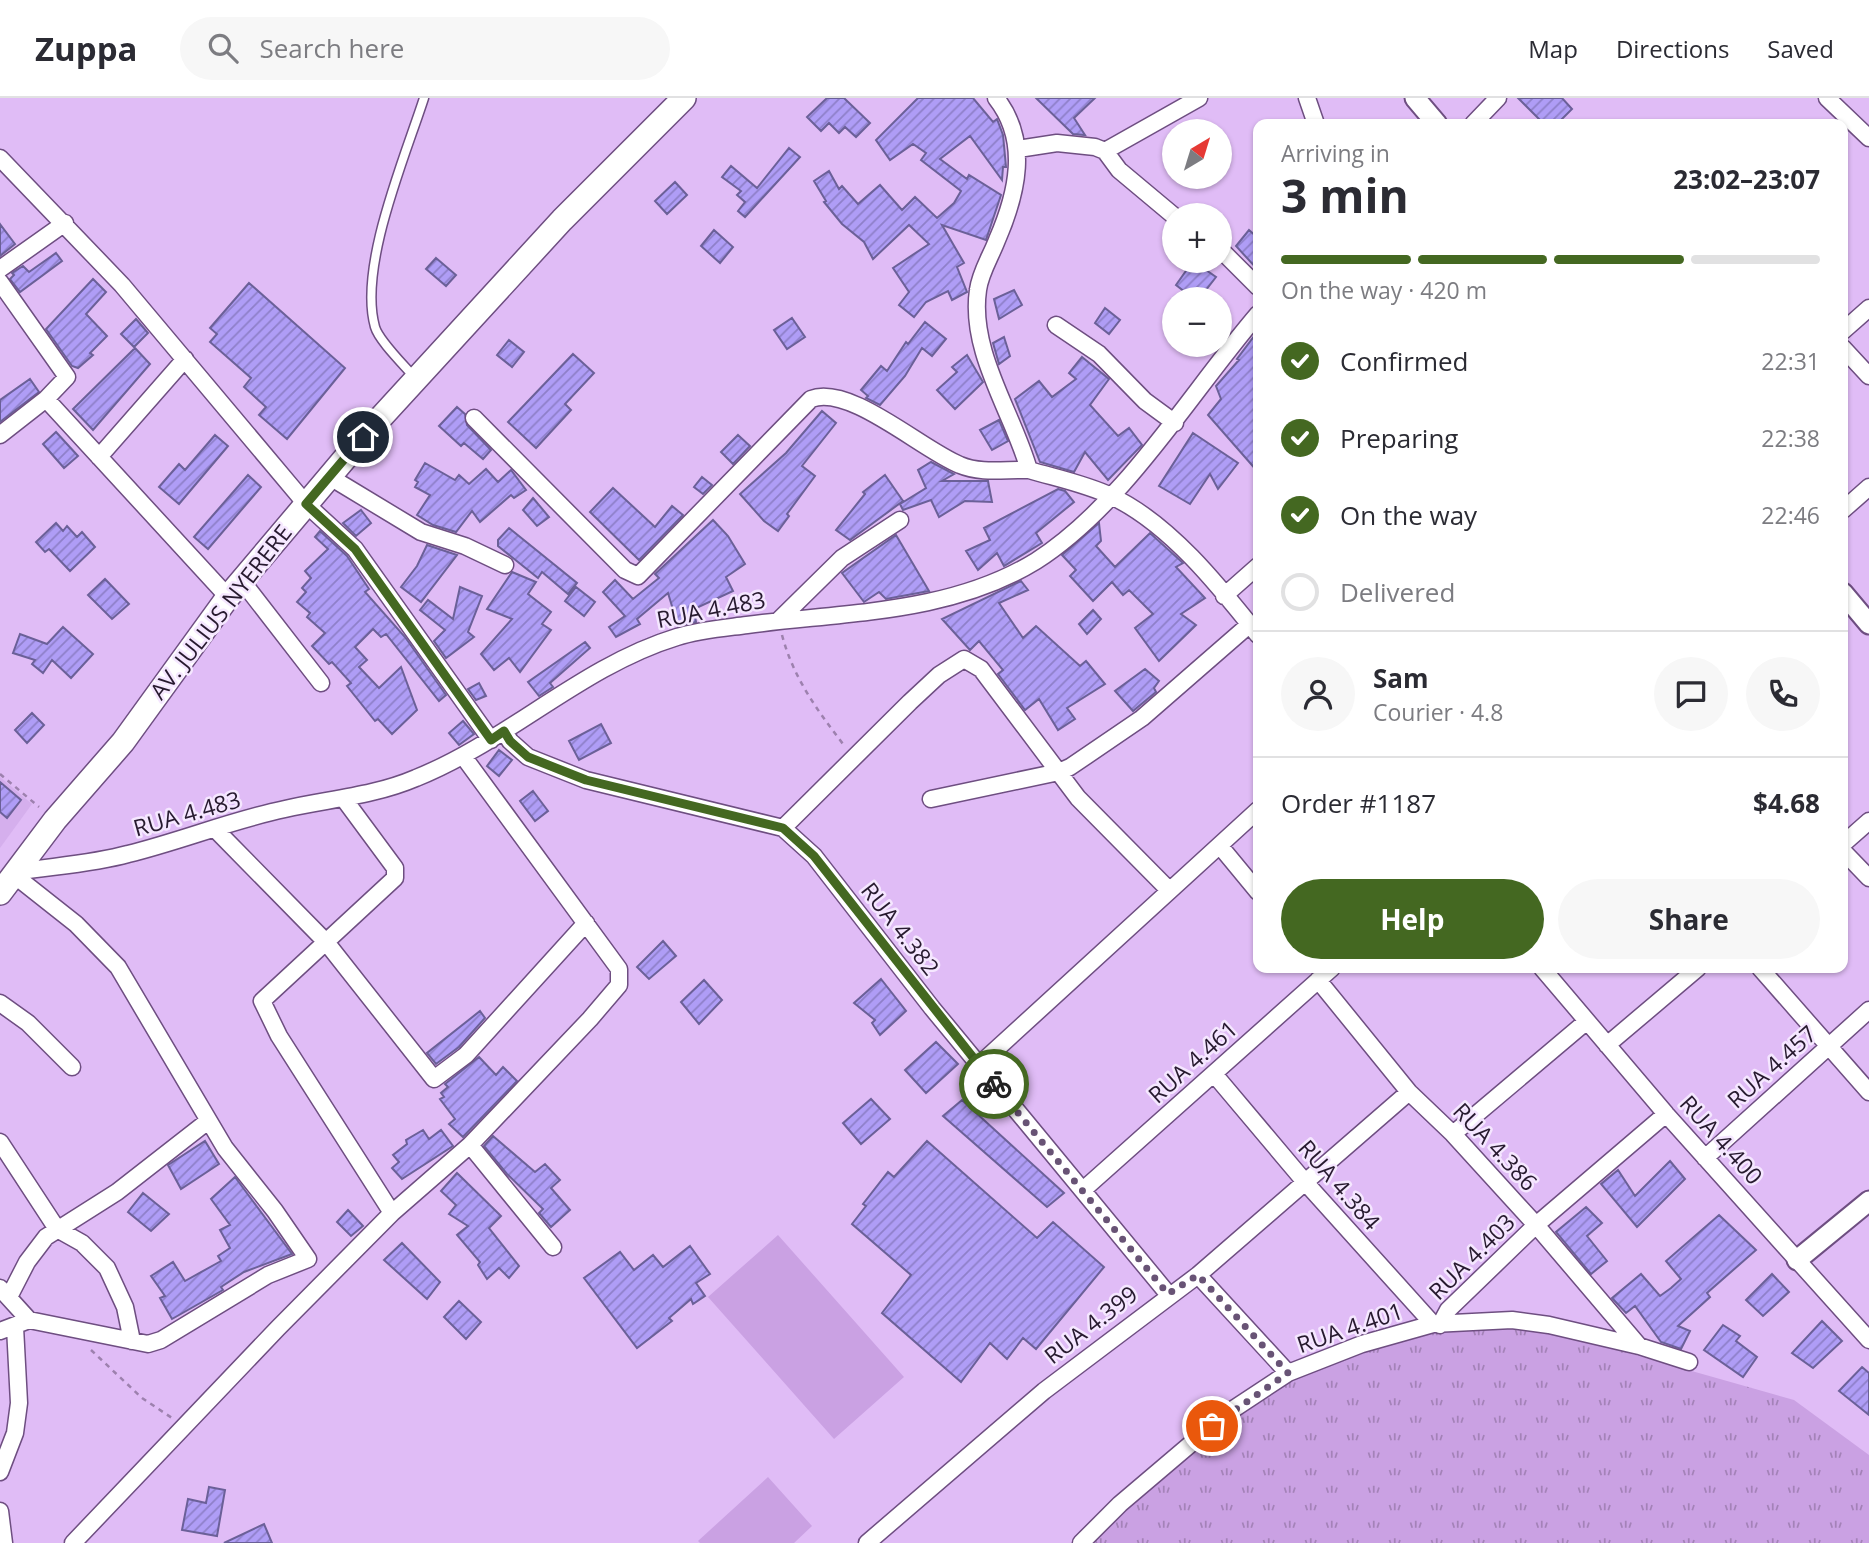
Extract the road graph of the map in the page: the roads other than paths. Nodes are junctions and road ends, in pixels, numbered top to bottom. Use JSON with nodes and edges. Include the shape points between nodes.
{"nodes":[{"id":1,"x":424,"y":98,"type":"edge"},
{"id":2,"x":684,"y":98,"type":"edge"},
{"id":3,"x":996,"y":98,"type":"edge"},
{"id":4,"x":1199,"y":98,"type":"edge"},
{"id":5,"x":1307,"y":98,"type":"edge"},
{"id":6,"x":1415,"y":98,"type":"edge"},
{"id":7,"x":1497,"y":98,"type":"edge"},
{"id":8,"x":1826,"y":98,"type":"edge"},
{"id":9,"x":1314,"y":119,"type":"edge"},
{"id":10,"x":1433,"y":119,"type":"edge"},
{"id":11,"x":1478,"y":119,"type":"edge"},
{"id":12,"x":1869,"y":138,"type":"edge"},
{"id":13,"x":1018,"y":149,"type":"junction"},
{"id":14,"x":1105,"y":151,"type":"junction"},
{"id":15,"x":0,"y":158,"type":"edge"},
{"id":16,"x":1162,"y":206,"type":"edge"},
{"id":17,"x":65,"y":223,"type":"junction"},
{"id":18,"x":1232,"y":261,"type":"edge"},
{"id":19,"x":0,"y":269,"type":"edge"},
{"id":20,"x":0,"y":282,"type":"edge"},
{"id":21,"x":1253,"y":282,"type":"edge"},
{"id":22,"x":1869,"y":308,"type":"edge"},
{"id":23,"x":1253,"y":321,"type":"edge"},
{"id":24,"x":1056,"y":325,"type":"dead end"},
{"id":25,"x":1848,"y":327,"type":"edge"},
{"id":26,"x":1848,"y":353,"type":"edge"},
{"id":27,"x":185,"y":359,"type":"junction"},
{"id":28,"x":1869,"y":376,"type":"edge"},
{"id":29,"x":415,"y":378,"type":"junction"},
{"id":30,"x":46,"y":399,"type":"junction"},
{"id":31,"x":474,"y":418,"type":"dead end"},
{"id":32,"x":1175,"y":423,"type":"junction"},
{"id":33,"x":0,"y":435,"type":"edge"},
{"id":34,"x":99,"y":457,"type":"junction"},
{"id":35,"x":1029,"y":470,"type":"junction"},
{"id":36,"x":330,"y":477,"type":"junction"},
{"id":37,"x":1869,"y":487,"type":"edge"},
{"id":38,"x":1110,"y":495,"type":"junction"},
{"id":39,"x":306,"y":504,"type":"junction"},
{"id":40,"x":1848,"y":506,"type":"edge"},
{"id":41,"x":900,"y":520,"type":"dead end"},
{"id":42,"x":505,"y":565,"type":"dead end"},
{"id":43,"x":1253,"y":570,"type":"edge"},
{"id":44,"x":235,"y":589,"type":"junction"},
{"id":45,"x":1224,"y":596,"type":"junction"},
{"id":46,"x":1848,"y":599,"type":"edge"},
{"id":47,"x":778,"y":621,"type":"junction"},
{"id":48,"x":1869,"y":624,"type":"edge"},
{"id":49,"x":1253,"y":629,"type":"edge"},
{"id":50,"x":1253,"y":631,"type":"edge"},
{"id":51,"x":321,"y":683,"type":"dead end"},
{"id":52,"x":498,"y":735,"type":"junction"},
{"id":53,"x":463,"y":756,"type":"junction"},
{"id":54,"x":1059,"y":772,"type":"junction"},
{"id":55,"x":344,"y":799,"type":"junction"},
{"id":56,"x":931,"y":799,"type":"dead end"},
{"id":57,"x":1253,"y":815,"type":"edge"},
{"id":58,"x":1869,"y":821,"type":"edge"},
{"id":59,"x":783,"y":828,"type":"junction"},
{"id":60,"x":215,"y":830,"type":"junction"},
{"id":61,"x":1848,"y":840,"type":"edge"},
{"id":62,"x":1220,"y":846,"type":"junction"},
{"id":63,"x":1848,"y":856,"type":"edge"},
{"id":64,"x":1869,"y":878,"type":"edge"},
{"id":65,"x":10,"y":880,"type":"edge"},
{"id":66,"x":1253,"y":886,"type":"edge"},
{"id":67,"x":1168,"y":890,"type":"junction"},
{"id":68,"x":586,"y":923,"type":"junction"},
{"id":69,"x":326,"y":942,"type":"junction"},
{"id":70,"x":1323,"y":973,"type":"edge"},
{"id":71,"x":1325,"y":973,"type":"edge"},
{"id":72,"x":1546,"y":973,"type":"edge"},
{"id":73,"x":1692,"y":973,"type":"edge"},
{"id":74,"x":1764,"y":973,"type":"edge"},
{"id":75,"x":0,"y":1003,"type":"edge"},
{"id":76,"x":1869,"y":1010,"type":"edge"},
{"id":77,"x":1587,"y":1021,"type":"junction"},
{"id":78,"x":1607,"y":1045,"type":"junction"},
{"id":79,"x":1830,"y":1046,"type":"junction"},
{"id":80,"x":979,"y":1065,"type":"junction"},
{"id":81,"x":72,"y":1067,"type":"dead end"},
{"id":82,"x":1214,"y":1074,"type":"junction"},
{"id":83,"x":1409,"y":1092,"type":"junction"},
{"id":84,"x":1869,"y":1092,"type":"edge"},
{"id":85,"x":1666,"y":1114,"type":"junction"},
{"id":86,"x":208,"y":1121,"type":"junction"},
{"id":87,"x":1453,"y":1134,"type":"junction"},
{"id":88,"x":0,"y":1142,"type":"edge"},
{"id":89,"x":470,"y":1145,"type":"junction"},
{"id":90,"x":1705,"y":1158,"type":"junction"},
{"id":91,"x":1304,"y":1182,"type":"junction"},
{"id":92,"x":1083,"y":1190,"type":"junction"},
{"id":93,"x":1869,"y":1201,"type":"edge"},
{"id":94,"x":392,"y":1213,"type":"junction"},
{"id":95,"x":1536,"y":1225,"type":"junction"},
{"id":96,"x":57,"y":1229,"type":"junction"},
{"id":97,"x":553,"y":1247,"type":"dead end"},
{"id":98,"x":1797,"y":1260,"type":"junction"},
{"id":99,"x":1198,"y":1275,"type":"junction"},
{"id":100,"x":4,"y":1293,"type":"edge"},
{"id":101,"x":1168,"y":1294,"type":"junction"},
{"id":102,"x":1437,"y":1325,"type":"junction"},
{"id":103,"x":15,"y":1326,"type":"edge"},
{"id":104,"x":1869,"y":1340,"type":"edge"},
{"id":105,"x":132,"y":1341,"type":"junction"},
{"id":106,"x":1639,"y":1346,"type":"junction"},
{"id":107,"x":1689,"y":1362,"type":"dead end"},
{"id":108,"x":1288,"y":1373,"type":"junction"},
{"id":109,"x":0,"y":1472,"type":"edge"},
{"id":110,"x":0,"y":1511,"type":"edge"},
{"id":111,"x":4,"y":1543,"type":"edge"},
{"id":112,"x":73,"y":1543,"type":"edge"},
{"id":113,"x":867,"y":1543,"type":"edge"},
{"id":114,"x":1081,"y":1543,"type":"edge"}],
"edges":[{"from":1,"to":29,"type":"lane","via":[[371,282],[376,329]]},
{"from":2,"to":29,"type":"main road","name":"AV. JULIUS NYERERE"},
{"from":3,"to":13,"type":"street"},
{"from":4,"to":14,"type":"street"},
{"from":5,"to":9,"type":"street"},
{"from":6,"to":10,"type":"street"},
{"from":7,"to":11,"type":"street"},
{"from":8,"to":12,"type":"street"},
{"from":13,"to":14,"type":"street","via":[[1057,143]]},
{"from":13,"to":35,"type":"street","via":[[1012,201],[978,291],[983,349]]},
{"from":14,"to":16,"type":"street","via":[[1119,170]]},
{"from":15,"to":17,"type":"street","name":"RUA 4.382"},
{"from":17,"to":19,"type":"street"},
{"from":17,"to":27,"type":"street","name":"RUA 4.382"},
{"from":18,"to":21,"type":"street"},
{"from":20,"to":30,"type":"street","via":[[66,375]]},
{"from":22,"to":25,"type":"street"},
{"from":23,"to":32,"type":"street","name":"RUA 4.483"},
{"from":24,"to":32,"type":"street","via":[[1099,354],[1145,401]]},
{"from":26,"to":28,"type":"street"},
{"from":27,"to":34,"type":"street"},
{"from":27,"to":39,"type":"street","name":"RUA 4.382"},
{"from":29,"to":36,"type":"main road","name":"AV. JULIUS NYERERE"},
{"from":30,"to":33,"type":"street"},
{"from":30,"to":34,"type":"street"},
{"from":31,"to":35,"type":"street","via":[[625,569],[638,576],[765,444],[818,396],[835,397],[866,411],[961,466]]},
{"from":32,"to":38,"type":"street","name":"RUA 4.483"},
{"from":34,"to":44,"type":"street"},
{"from":35,"to":38,"type":"street"},
{"from":36,"to":39,"type":"main road","name":"AV. JULIUS NYERERE"},
{"from":36,"to":42,"type":"street","via":[[421,532]]},
{"from":37,"to":40,"type":"street"},
{"from":38,"to":45,"type":"street","via":[[1167,534]]},
{"from":38,"to":47,"type":"street","name":"RUA 4.483","via":[[1048,552],[982,586],[890,610]]},
{"from":39,"to":44,"type":"main road","name":"AV. JULIUS NYERERE"},
{"from":39,"to":52,"type":"street","name":"RUA 4.382","via":[[355,549]]},
{"from":41,"to":47,"type":"street","via":[[842,558]]},
{"from":43,"to":45,"type":"street"},
{"from":44,"to":51,"type":"street"},
{"from":44,"to":65,"type":"main road","name":"AV. JULIUS NYERERE","via":[[122,742]]},
{"from":45,"to":49,"type":"street"},
{"from":46,"to":48,"type":"street"},
{"from":47,"to":52,"type":"street","name":"RUA 4.483","via":[[683,635],[649,645],[621,657]]},
{"from":50,"to":54,"type":"street","via":[[1142,718]]},
{"from":52,"to":53,"type":"street","name":"RUA 4.483"},
{"from":52,"to":59,"type":"street","name":"RUA 4.382","via":[[528,757],[586,780]]},
{"from":53,"to":55,"type":"street","name":"RUA 4.483","via":[[415,779]]},
{"from":53,"to":68,"type":"street"},
{"from":54,"to":56,"type":"street"},
{"from":54,"to":59,"type":"street","via":[[981,669],[964,659],[939,675]]},
{"from":54,"to":67,"type":"street","via":[[1078,798]]},
{"from":55,"to":60,"type":"street","name":"RUA 4.483","via":[[284,809]]},
{"from":55,"to":69,"type":"street","via":[[396,873],[386,888]]},
{"from":57,"to":62,"type":"street"},
{"from":58,"to":61,"type":"street"},
{"from":59,"to":80,"type":"street","name":"RUA 4.382","via":[[814,856]]},
{"from":60,"to":65,"type":"street","name":"RUA 4.483","via":[[124,856]]},
{"from":60,"to":69,"type":"street"},
{"from":62,"to":66,"type":"street"},
{"from":62,"to":67,"type":"street"},
{"from":63,"to":64,"type":"street"},
{"from":65,"to":86,"type":"street","via":[[76,924],[118,967]]},
{"from":67,"to":80,"type":"street"},
{"from":68,"to":69,"type":"street","via":[[466,1055],[433,1079]]},
{"from":68,"to":89,"type":"street","via":[[619,969],[619,985]]},
{"from":69,"to":94,"type":"street","via":[[267,992],[263,1006]]},
{"from":70,"to":82,"type":"street","name":"RUA 4.461"},
{"from":71,"to":83,"type":"street","name":"RUA 4.386"},
{"from":72,"to":77,"type":"street","name":"RUA 4.400"},
{"from":73,"to":78,"type":"street"},
{"from":74,"to":79,"type":"street"},
{"from":75,"to":81,"type":"street","via":[[28,1023]]},
{"from":76,"to":79,"type":"street","name":"RUA 4.457"},
{"from":77,"to":78,"type":"street","name":"RUA 4.400"},
{"from":77,"to":87,"type":"street"},
{"from":78,"to":85,"type":"street","name":"RUA 4.400"},
{"from":79,"to":84,"type":"street"},
{"from":79,"to":90,"type":"street","name":"RUA 4.457"},
{"from":80,"to":92,"type":"street","name":"RUA 4.382"},
{"from":82,"to":91,"type":"street","name":"RUA 4.384"},
{"from":82,"to":92,"type":"street","name":"RUA 4.461"},
{"from":83,"to":87,"type":"street","name":"RUA 4.386"},
{"from":83,"to":91,"type":"street","name":"RUA 4.399"},
{"from":85,"to":90,"type":"street","name":"RUA 4.400"},
{"from":85,"to":95,"type":"street","name":"RUA 4.403"},
{"from":86,"to":96,"type":"street","via":[[117,1192]]},
{"from":86,"to":105,"type":"street","via":[[308,1259],[268,1275],[161,1340]]},
{"from":87,"to":95,"type":"street","name":"RUA 4.386"},
{"from":88,"to":96,"type":"street"},
{"from":89,"to":94,"type":"street"},
{"from":89,"to":97,"type":"street"},
{"from":90,"to":98,"type":"street","name":"RUA 4.400"},
{"from":91,"to":99,"type":"street","name":"RUA 4.399"},
{"from":91,"to":102,"type":"street","name":"RUA 4.384"},
{"from":92,"to":101,"type":"street","name":"RUA 4.382"},
{"from":93,"to":98,"type":"street"},
{"from":94,"to":112,"type":"street"},
{"from":95,"to":102,"type":"street","name":"RUA 4.403"},
{"from":95,"to":106,"type":"street","name":"RUA 4.386"},
{"from":96,"to":100,"type":"street","via":[[40,1244]]},
{"from":96,"to":105,"type":"street","via":[[82,1243],[107,1268],[125,1307]]},
{"from":98,"to":104,"type":"street","name":"RUA 4.400"},
{"from":99,"to":101,"type":"street","name":"RUA 4.399"},
{"from":99,"to":108,"type":"street"},
{"from":100,"to":103,"type":"street"},
{"from":101,"to":113,"type":"street","name":"RUA 4.399","via":[[1044,1391]]},
{"from":102,"to":106,"type":"street","name":"RUA 4.401","via":[[1532,1321]]},
{"from":102,"to":108,"type":"street","name":"RUA 4.401","via":[[1362,1344]]},
{"from":103,"to":105,"type":"street"},
{"from":103,"to":109,"type":"street","via":[[19,1403],[15,1433]]},
{"from":106,"to":107,"type":"street","name":"RUA 4.401"},
{"from":108,"to":114,"type":"street","name":"RUA 4.401","via":[[1182,1450]]},
{"from":110,"to":111,"type":"street"}]}
